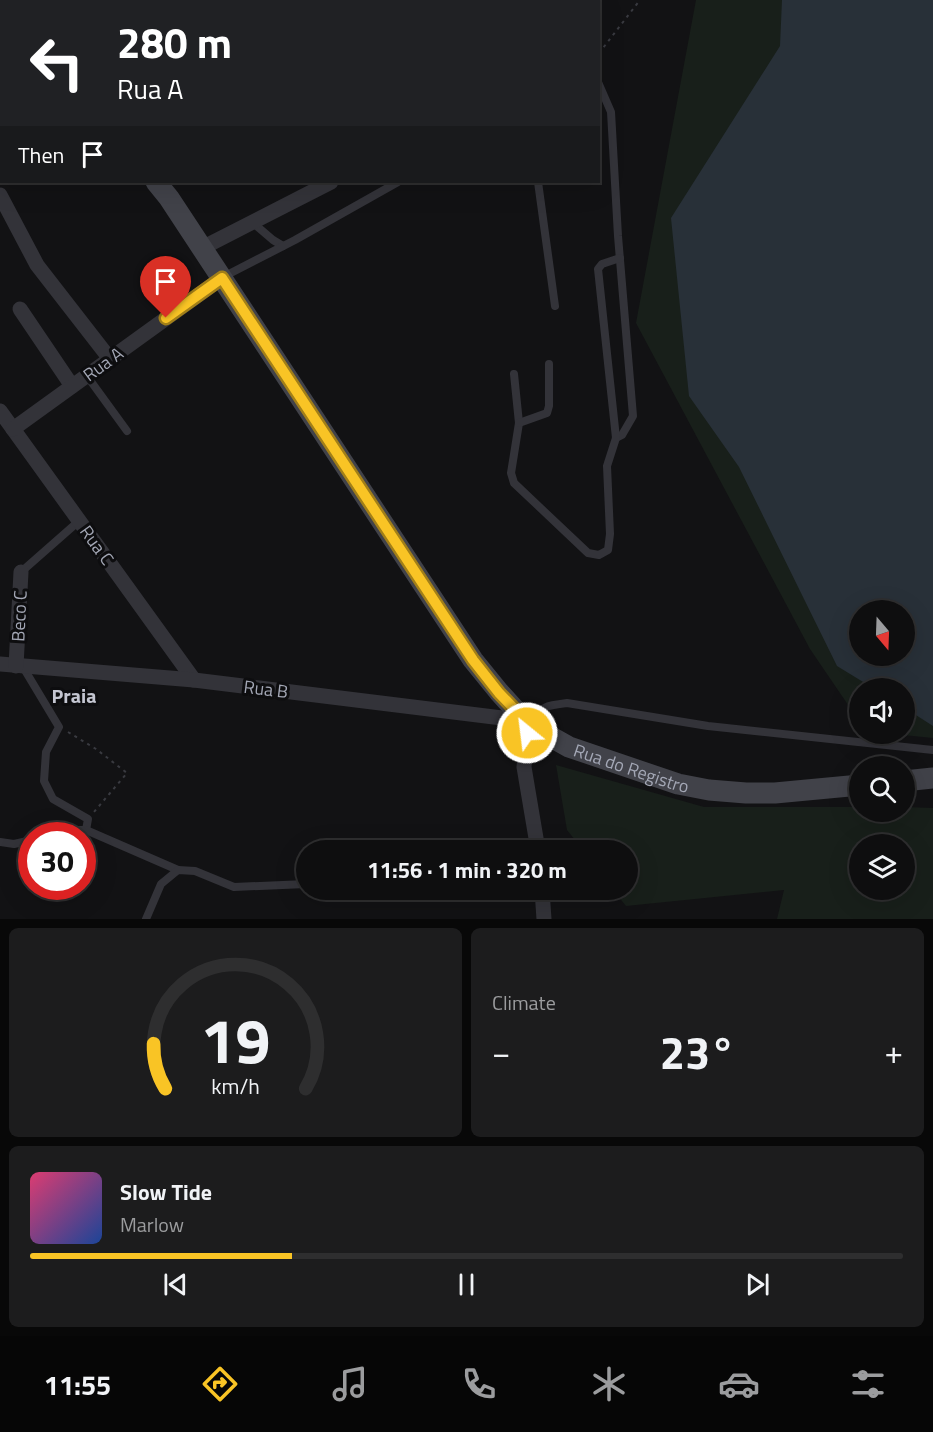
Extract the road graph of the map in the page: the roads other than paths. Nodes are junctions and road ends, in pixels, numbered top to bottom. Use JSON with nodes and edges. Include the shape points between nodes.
{"nodes":[{"id":1,"x":600,"y":87,"type":"edge"},
{"id":2,"x":157,"y":183,"type":"edge"},
{"id":3,"x":329,"y":183,"type":"edge"},
{"id":4,"x":396,"y":183,"type":"edge"},
{"id":5,"x":538,"y":183,"type":"edge"},
{"id":6,"x":0,"y":195,"type":"edge"},
{"id":7,"x":252,"y":222,"type":"junction"},
{"id":8,"x":283,"y":246,"type":"junction"},
{"id":9,"x":202,"y":248,"type":"junction"},
{"id":10,"x":620,"y":258,"type":"junction"},
{"id":11,"x":222,"y":278,"type":"junction"},
{"id":12,"x":555,"y":306,"type":"dead end"},
{"id":13,"x":20,"y":309,"type":"dead end"},
{"id":14,"x":110,"y":358,"type":"junction"},
{"id":15,"x":549,"y":364,"type":"dead end"},
{"id":16,"x":514,"y":374,"type":"dead end"},
{"id":17,"x":87,"y":376,"type":"junction"},
{"id":18,"x":72,"y":386,"type":"junction"},
{"id":19,"x":0,"y":411,"type":"edge"},
{"id":20,"x":519,"y":423,"type":"junction"},
{"id":21,"x":13,"y":429,"type":"junction"},
{"id":22,"x":127,"y":431,"type":"dead end"},
{"id":23,"x":616,"y":438,"type":"junction"},
{"id":24,"x":79,"y":521,"type":"junction"},
{"id":25,"x":21,"y":572,"type":"joint"},
{"id":26,"x":8,"y":665,"type":"edge"},
{"id":27,"x":194,"y":680,"type":"junction"},
{"id":28,"x":528,"y":728,"type":"junction"},
{"id":29,"x":933,"y":750,"type":"edge"},
{"id":30,"x":933,"y":778,"type":"edge"},
{"id":31,"x":915,"y":780,"type":"edge"},
{"id":32,"x":849,"y":786,"type":"edge"},
{"id":33,"x":87,"y":822,"type":"edge"},
{"id":34,"x":96,"y":834,"type":"edge"},
{"id":35,"x":535,"y":840,"type":"edge"},
{"id":36,"x":0,"y":842,"type":"edge"},
{"id":37,"x":18,"y":843,"type":"edge"},
{"id":38,"x":178,"y":870,"type":"junction"},
{"id":39,"x":296,"y":884,"type":"edge"},
{"id":40,"x":543,"y":900,"type":"edge"},
{"id":41,"x":146,"y":919,"type":"edge"},
{"id":42,"x":544,"y":919,"type":"edge"}],
"edges":[{"from":1,"to":10,"type":"lane","via":[[611,112]]},
{"from":2,"to":9,"type":"main road","name":"Rua do Registro"},
{"from":3,"to":7,"type":"street"},
{"from":4,"to":8,"type":"lane"},
{"from":5,"to":12,"type":"lane"},
{"from":6,"to":14,"type":"street","via":[[38,265]]},
{"from":7,"to":8,"type":"lane"},
{"from":7,"to":9,"type":"street"},
{"from":8,"to":11,"type":"lane"},
{"from":9,"to":11,"type":"main road","name":"Rua do Registro"},
{"from":10,"to":23,"type":"lane","via":[[633,416]]},
{"from":10,"to":23,"type":"lane","via":[[598,269]]},
{"from":11,"to":14,"type":"street","name":"Rua A"},
{"from":11,"to":28,"type":"main road","name":"Rua do Registro","via":[[473,660]]},
{"from":13,"to":18,"type":"street"},
{"from":14,"to":17,"type":"street","name":"Rua A"},
{"from":15,"to":20,"type":"lane","via":[[547,413]]},
{"from":16,"to":20,"type":"lane"},
{"from":17,"to":18,"type":"street","name":"Rua A"},
{"from":17,"to":22,"type":"lane"},
{"from":18,"to":21,"type":"street","name":"Rua A"},
{"from":19,"to":21,"type":"street","name":"Rua C"},
{"from":20,"to":23,"type":"lane","via":[[511,473],[514,483],[588,553],[599,555],[608,550],[607,466]]},
{"from":21,"to":24,"type":"street","name":"Rua C"},
{"from":24,"to":25,"type":"lane","name":"Beco C"},
{"from":24,"to":27,"type":"street","name":"Rua C"},
{"from":25,"to":26,"type":"street","name":"Beco C"},
{"from":26,"to":27,"type":"street","name":"Rua B"},
{"from":26,"to":33,"type":"lane","via":[[60,727],[46,752],[44,781],[52,799]]},
{"from":27,"to":28,"type":"street","name":"Rua B","via":[[502,718]]},
{"from":28,"to":29,"type":"lane","via":[[543,708],[567,703],[708,726]]},
{"from":28,"to":32,"type":"main road","name":"Rua do Registro","via":[[569,747],[678,784],[709,790],[775,793]]},
{"from":28,"to":35,"type":"street","via":[[524,767]]},
{"from":30,"to":31,"type":"main road"},
{"from":34,"to":38,"type":"lane"},
{"from":36,"to":37,"type":"lane"},
{"from":38,"to":39,"type":"lane","via":[[195,871],[234,887]]},
{"from":38,"to":41,"type":"lane","via":[[161,884]]},
{"from":40,"to":42,"type":"street"}]}
